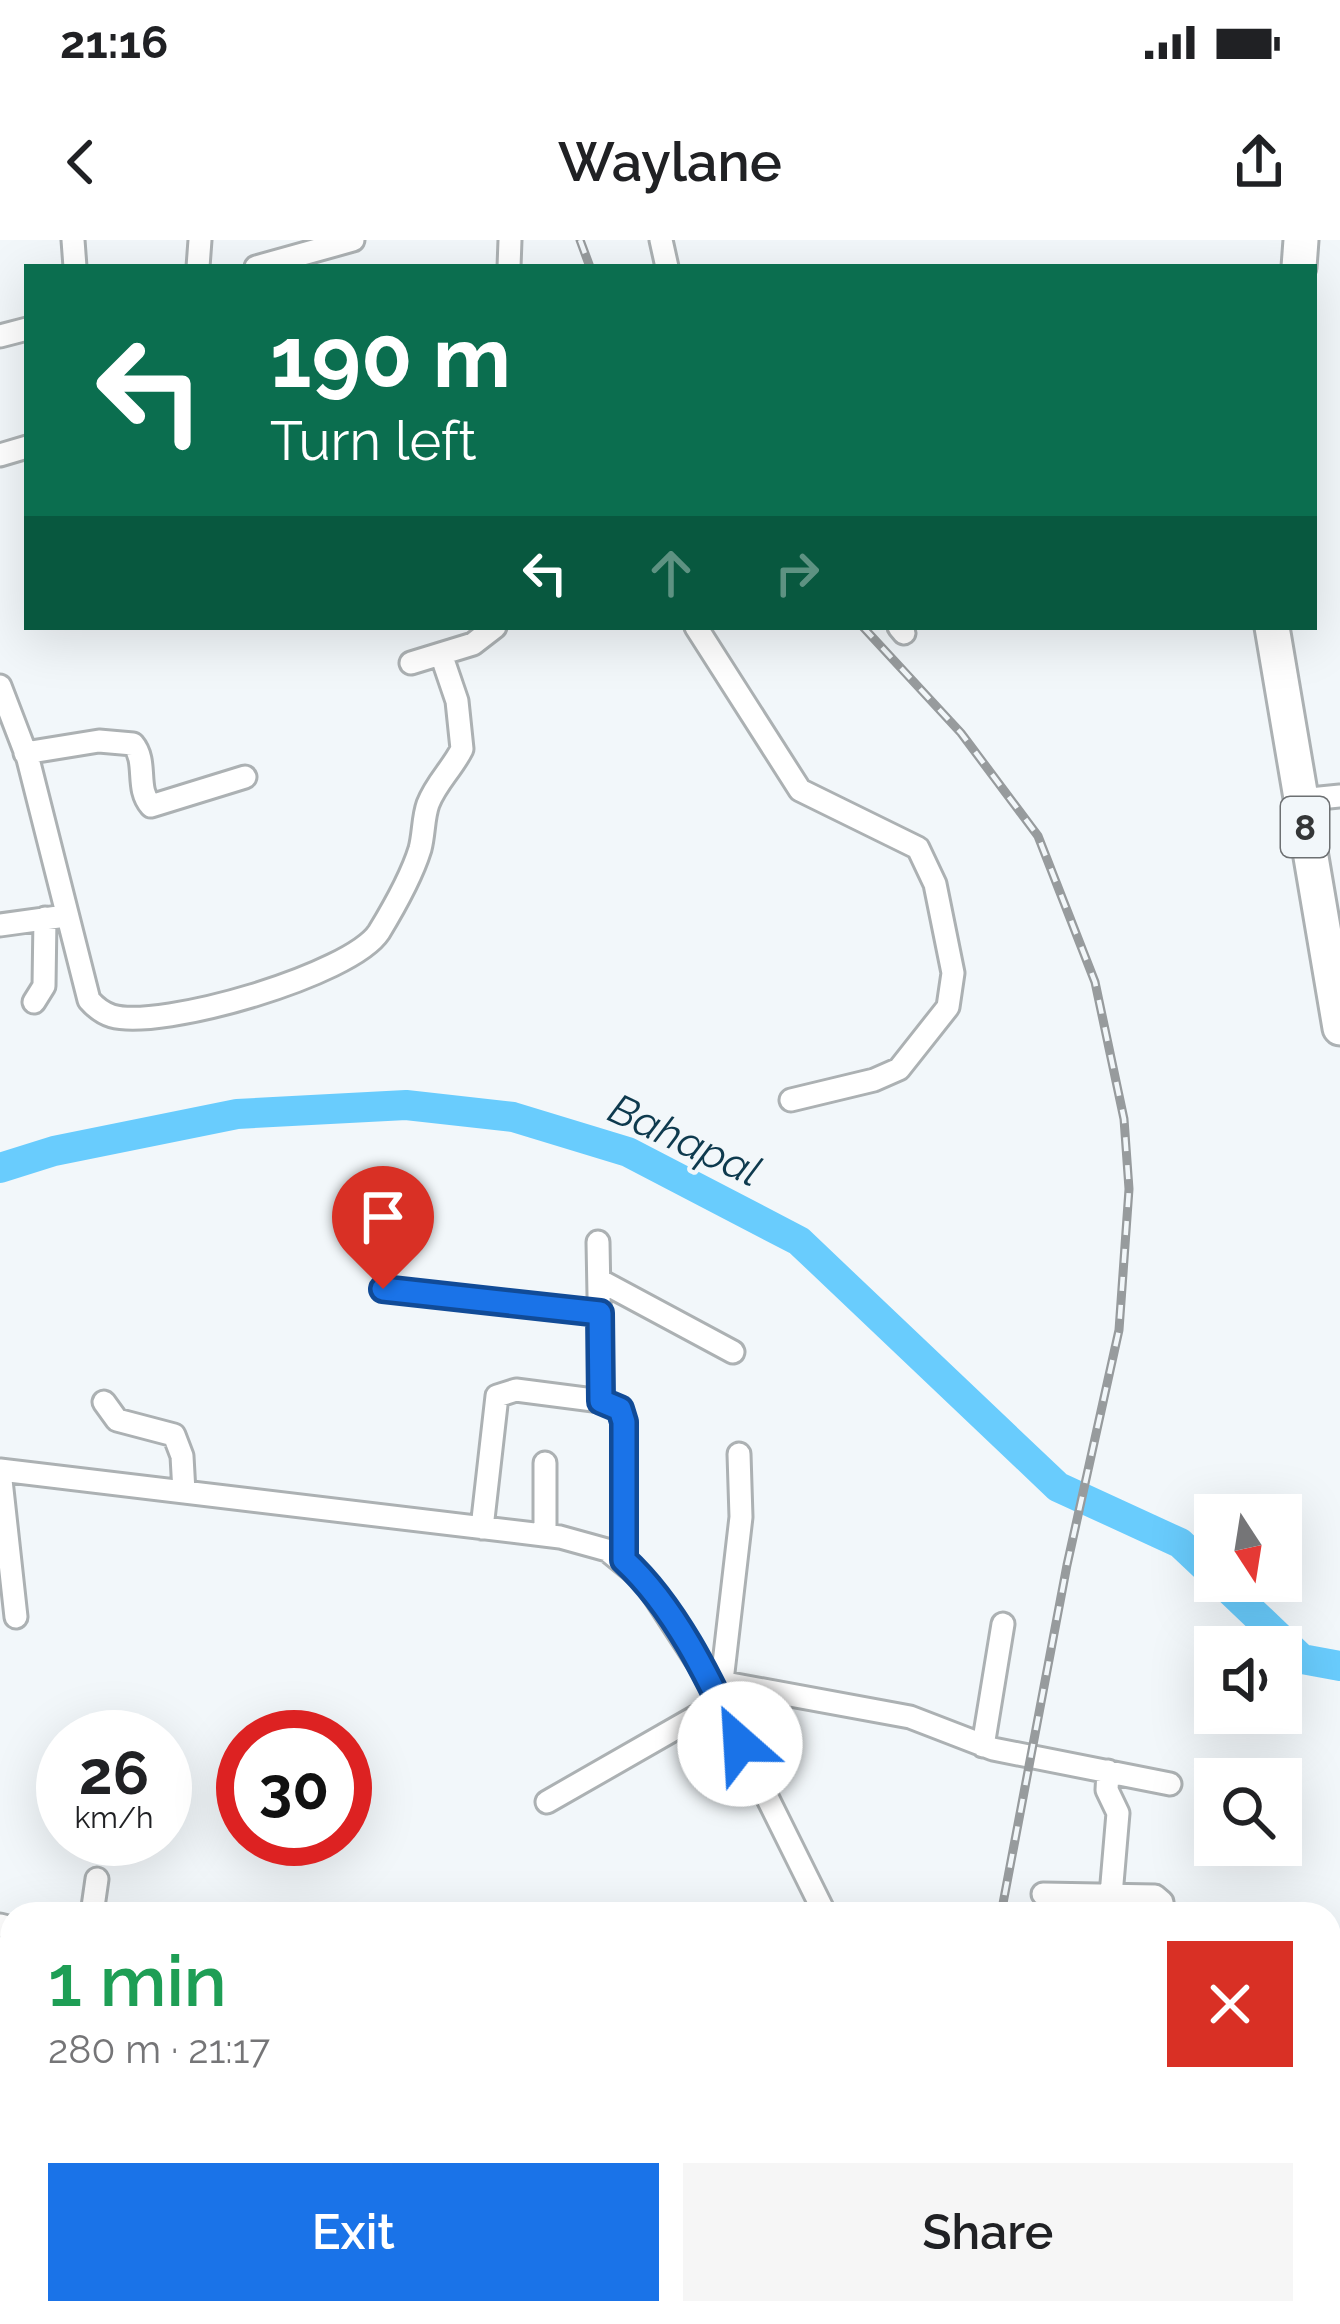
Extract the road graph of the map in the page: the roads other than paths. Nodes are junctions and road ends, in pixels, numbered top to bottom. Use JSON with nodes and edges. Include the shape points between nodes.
{"nodes":[{"id":1,"x":352,"y":240,"type":"edge"},
{"id":2,"x":267,"y":264,"type":"edge"},
{"id":3,"x":493,"y":630,"type":"edge"},
{"id":4,"x":698,"y":630,"type":"edge"},
{"id":5,"x":1272,"y":630,"type":"edge"},
{"id":6,"x":442,"y":657,"type":"junction"},
{"id":7,"x":411,"y":663,"type":"dead end"},
{"id":8,"x":0,"y":686,"type":"edge"},
{"id":9,"x":25,"y":753,"type":"junction"},
{"id":10,"x":244,"y":777,"type":"dead end"},
{"id":11,"x":1340,"y":796,"type":"edge"},
{"id":12,"x":1300,"y":800,"type":"junction"},
{"id":13,"x":55,"y":917,"type":"junction"},
{"id":14,"x":0,"y":925,"type":"edge"},
{"id":15,"x":34,"y":1002,"type":"dead end"},
{"id":16,"x":1340,"y":1028,"type":"edge"},
{"id":17,"x":791,"y":1100,"type":"dead end"},
{"id":18,"x":598,"y":1242,"type":"dead end"},
{"id":19,"x":599,"y":1280,"type":"junction"},
{"id":20,"x":383,"y":1289,"type":"dead end"},
{"id":21,"x":600,"y":1313,"type":"junction"},
{"id":22,"x":733,"y":1352,"type":"dead end"},
{"id":23,"x":601,"y":1401,"type":"junction"},
{"id":24,"x":104,"y":1402,"type":"dead end"},
{"id":25,"x":739,"y":1454,"type":"dead end"},
{"id":26,"x":545,"y":1462,"type":"dead end"},
{"id":27,"x":0,"y":1470,"type":"edge"},
{"id":28,"x":184,"y":1492,"type":"junction"},
{"id":29,"x":482,"y":1528,"type":"junction"},
{"id":30,"x":545,"y":1535,"type":"junction"},
{"id":31,"x":624,"y":1560,"type":"junction"},
{"id":32,"x":16,"y":1617,"type":"dead end"},
{"id":33,"x":1003,"y":1624,"type":"dead end"},
{"id":34,"x":717,"y":1688,"type":"junction"},
{"id":35,"x":983,"y":1746,"type":"junction"},
{"id":36,"x":1108,"y":1771,"type":"junction"},
{"id":37,"x":1170,"y":1784,"type":"dead end"},
{"id":38,"x":547,"y":1802,"type":"dead end"},
{"id":39,"x":97,"y":1879,"type":"dead end"},
{"id":40,"x":1042,"y":1894,"type":"dead end"},
{"id":41,"x":1111,"y":1895,"type":"junction"},
{"id":42,"x":94,"y":1902,"type":"edge"},
{"id":43,"x":819,"y":1902,"type":"edge"},
{"id":44,"x":1162,"y":1902,"type":"edge"}],
"edges":[{"from":1,"to":2,"type":"street"},
{"from":3,"to":6,"type":"street"},
{"from":4,"to":17,"type":"street","via":[[800,790],[919,848],[949,951],[953,992],[908,1061],[890,1075]]},
{"from":5,"to":12,"type":"highway","number":"8"},
{"from":6,"to":7,"type":"street"},
{"from":6,"to":13,"type":"street","via":[[462,749],[430,799],[419,850],[364,949],[222,1005],[117,1018],[89,1000]]},
{"from":8,"to":9,"type":"street"},
{"from":9,"to":10,"type":"street","via":[[133,744],[144,798],[156,806]]},
{"from":9,"to":13,"type":"street"},
{"from":11,"to":12,"type":"street"},
{"from":12,"to":16,"type":"highway","number":"8"},
{"from":13,"to":14,"type":"street"},
{"from":13,"to":15,"type":"street"},
{"from":18,"to":19,"type":"street"},
{"from":19,"to":21,"type":"street"},
{"from":19,"to":22,"type":"street"},
{"from":20,"to":21,"type":"street"},
{"from":21,"to":23,"type":"street"},
{"from":23,"to":29,"type":"street","via":[[516,1390],[497,1396]]},
{"from":23,"to":31,"type":"street","via":[[620,1409],[624,1422]]},
{"from":24,"to":28,"type":"street","via":[[117,1420],[174,1435]]},
{"from":25,"to":34,"type":"street","via":[[741,1517]]},
{"from":26,"to":30,"type":"street"},
{"from":27,"to":28,"type":"street"},
{"from":27,"to":32,"type":"street"},
{"from":28,"to":29,"type":"street"},
{"from":29,"to":30,"type":"street"},
{"from":30,"to":31,"type":"street"},
{"from":31,"to":34,"type":"street"},
{"from":33,"to":35,"type":"street"},
{"from":34,"to":35,"type":"street","via":[[910,1718]]},
{"from":34,"to":38,"type":"street"},
{"from":34,"to":43,"type":"street"},
{"from":35,"to":36,"type":"street"},
{"from":36,"to":37,"type":"street"},
{"from":36,"to":41,"type":"street","via":[[1118,1813]]},
{"from":39,"to":42,"type":"street"},
{"from":40,"to":41,"type":"street"},
{"from":41,"to":44,"type":"street"}]}
